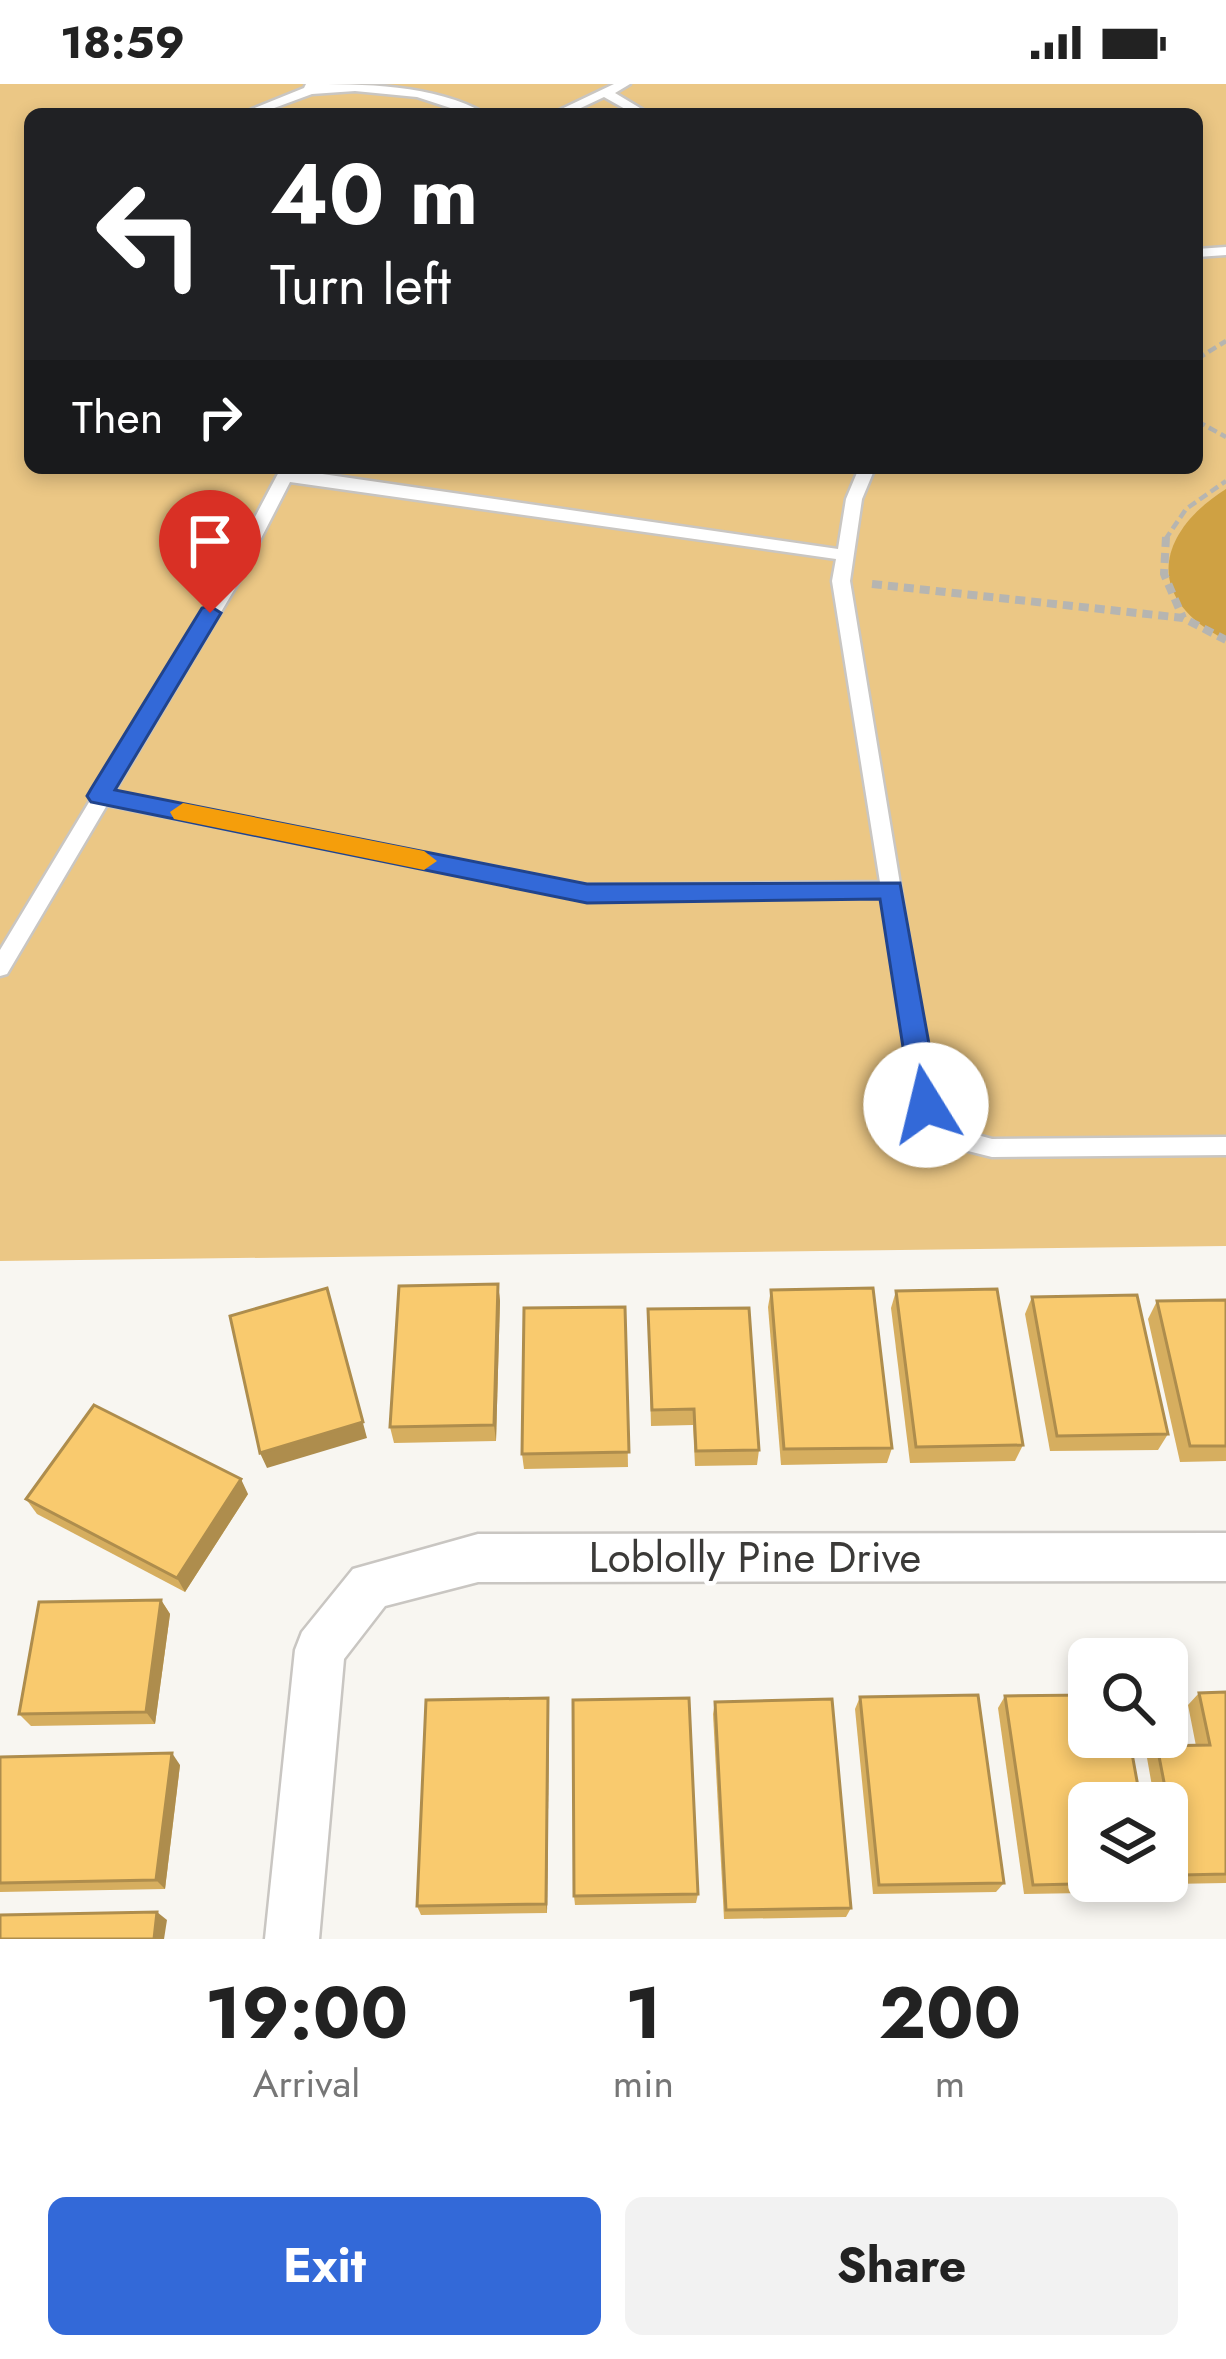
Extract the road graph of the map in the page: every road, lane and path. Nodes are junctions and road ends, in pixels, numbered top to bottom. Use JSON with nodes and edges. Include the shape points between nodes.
{"nodes":[{"id":1,"x":624,"y":84,"type":"edge"},
{"id":2,"x":311,"y":87,"type":"edge"},
{"id":3,"x":420,"y":87,"type":"edge"},
{"id":4,"x":604,"y":92,"type":"junction"},
{"id":5,"x":260,"y":108,"type":"edge"},
{"id":6,"x":467,"y":108,"type":"edge"},
{"id":7,"x":570,"y":108,"type":"edge"},
{"id":8,"x":633,"y":108,"type":"edge"},
{"id":9,"x":286,"y":474,"type":"edge"},
{"id":10,"x":300,"y":474,"type":"edge"},
{"id":11,"x":864,"y":474,"type":"edge"},
{"id":12,"x":1226,"y":482,"type":"edge"},
{"id":13,"x":843,"y":555,"type":"junction"},
{"id":14,"x":841,"y":581,"type":"junction"},
{"id":15,"x":1183,"y":618,"type":"junction"},
{"id":16,"x":1226,"y":640,"type":"edge"},
{"id":17,"x":99,"y":796,"type":"junction"},
{"id":18,"x":891,"y":890,"type":"junction"},
{"id":19,"x":0,"y":968,"type":"edge"},
{"id":20,"x":1226,"y":1146,"type":"edge"},
{"id":21,"x":1226,"y":1557,"type":"edge"},
{"id":22,"x":292,"y":1939,"type":"edge"}],
"edges":[{"from":1,"to":4,"type":"lane"},
{"from":2,"to":3,"type":"lane"},
{"from":2,"to":5,"type":"lane"},
{"from":3,"to":6,"type":"lane"},
{"from":4,"to":7,"type":"lane"},
{"from":4,"to":8,"type":"lane"},
{"from":9,"to":17,"type":"lane"},
{"from":10,"to":13,"type":"lane"},
{"from":11,"to":13,"type":"lane"},
{"from":12,"to":15,"type":"path","via":[[1183,513],[1162,543],[1162,579]]},
{"from":13,"to":14,"type":"lane"},
{"from":14,"to":15,"type":"path"},
{"from":14,"to":18,"type":"lane"},
{"from":15,"to":16,"type":"path"},
{"from":17,"to":18,"type":"lane","via":[[587,893]]},
{"from":17,"to":19,"type":"lane"},
{"from":18,"to":20,"type":"lane","via":[[926,1105],[956,1139],[992,1148]]},
{"from":21,"to":22,"type":"street","name":"Loblolly Pine Drive","via":[[478,1558],[370,1586],[320,1649]]}]}
